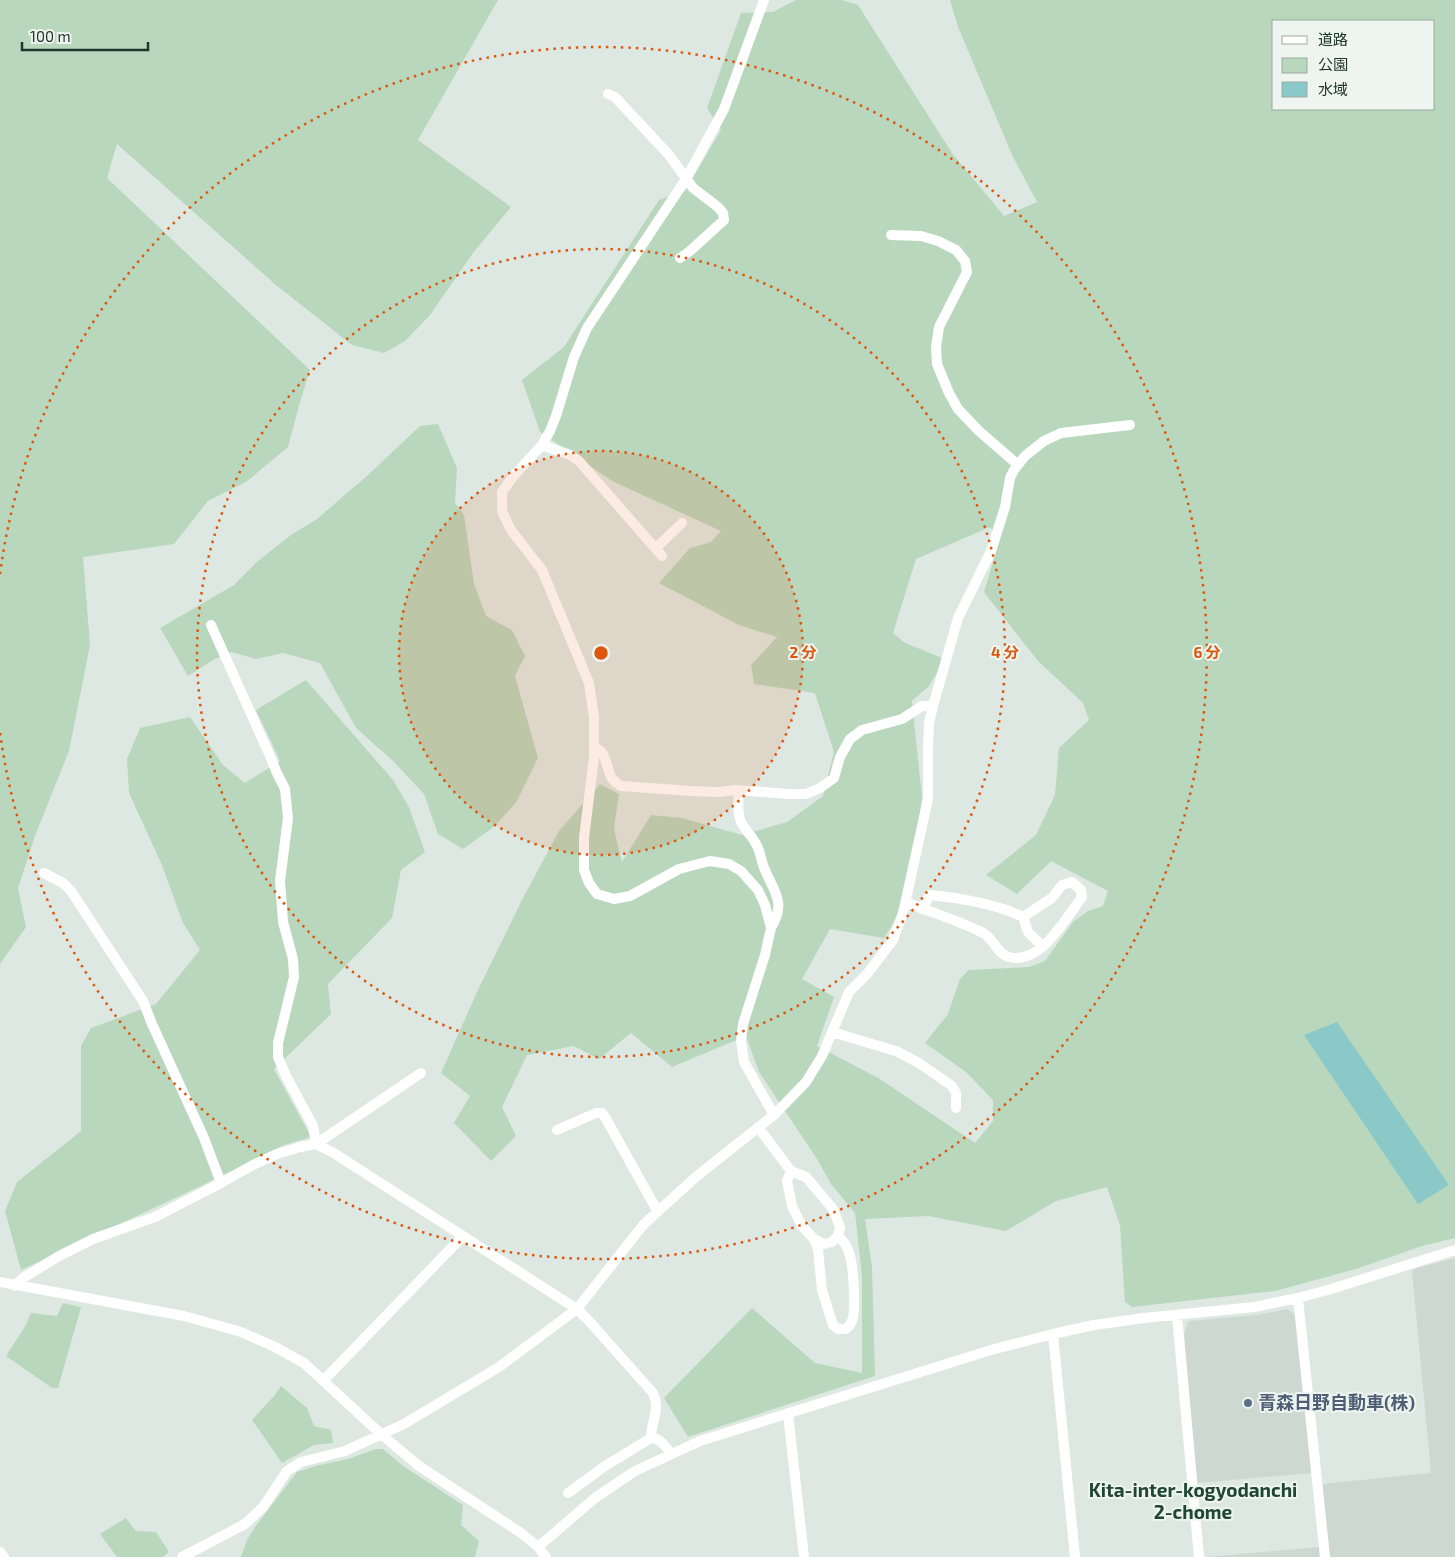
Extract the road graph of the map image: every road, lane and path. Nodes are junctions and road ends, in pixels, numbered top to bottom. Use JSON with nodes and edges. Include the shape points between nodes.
{"nodes":[{"id":1,"x":764,"y":0,"type":"edge"},
{"id":2,"x":608,"y":94,"type":"dead end"},
{"id":3,"x":686,"y":179,"type":"junction"},
{"id":4,"x":891,"y":235,"type":"dead end"},
{"id":5,"x":680,"y":258,"type":"dead end"},
{"id":6,"x":1130,"y":424,"type":"dead end"},
{"id":7,"x":542,"y":445,"type":"junction"},
{"id":8,"x":1018,"y":466,"type":"junction"},
{"id":9,"x":682,"y":523,"type":"dead end"},
{"id":10,"x":211,"y":625,"type":"dead end"},
{"id":11,"x":933,"y":706,"type":"junction"},
{"id":12,"x":594,"y":746,"type":"junction"},
{"id":13,"x":739,"y":791,"type":"junction"},
{"id":14,"x":44,"y":873,"type":"dead end"},
{"id":15,"x":906,"y":902,"type":"junction"},
{"id":16,"x":922,"y":909,"type":"junction"},
{"id":17,"x":1022,"y":917,"type":"junction"},
{"id":18,"x":771,"y":928,"type":"junction"},
{"id":19,"x":1043,"y":947,"type":"junction"},
{"id":20,"x":832,"y":1032,"type":"junction"},
{"id":21,"x":422,"y":1073,"type":"dead end"},
{"id":22,"x":956,"y":1108,"type":"dead end"},
{"id":23,"x":774,"y":1115,"type":"junction"},
{"id":24,"x":758,"y":1127,"type":"junction"},
{"id":25,"x":557,"y":1130,"type":"dead end"},
{"id":26,"x":316,"y":1144,"type":"junction"},
{"id":27,"x":791,"y":1170,"type":"junction"},
{"id":28,"x":222,"y":1183,"type":"junction"},
{"id":29,"x":658,"y":1212,"type":"junction"},
{"id":30,"x":462,"y":1236,"type":"junction"},
{"id":31,"x":838,"y":1236,"type":"junction"},
{"id":32,"x":814,"y":1239,"type":"junction"},
{"id":33,"x":1455,"y":1250,"type":"edge"},
{"id":34,"x":0,"y":1282,"type":"edge"},
{"id":35,"x":16,"y":1286,"type":"junction"},
{"id":36,"x":1298,"y":1298,"type":"junction"},
{"id":37,"x":577,"y":1309,"type":"junction"},
{"id":38,"x":1177,"y":1315,"type":"junction"},
{"id":39,"x":1053,"y":1334,"type":"junction"},
{"id":40,"x":323,"y":1381,"type":"junction"},
{"id":41,"x":788,"y":1414,"type":"junction"},
{"id":42,"x":382,"y":1435,"type":"junction"},
{"id":43,"x":651,"y":1438,"type":"junction"},
{"id":44,"x":671,"y":1453,"type":"junction"},
{"id":45,"x":568,"y":1493,"type":"dead end"},
{"id":46,"x":538,"y":1547,"type":"junction"},
{"id":47,"x":0,"y":1552,"type":"edge"},
{"id":48,"x":4,"y":1557,"type":"edge"},
{"id":49,"x":182,"y":1557,"type":"edge"},
{"id":50,"x":546,"y":1557,"type":"edge"},
{"id":51,"x":804,"y":1557,"type":"edge"},
{"id":52,"x":1075,"y":1557,"type":"edge"},
{"id":53,"x":1199,"y":1557,"type":"edge"},
{"id":54,"x":1325,"y":1557,"type":"edge"}],
"edges":[{"from":1,"to":3,"type":"street","via":[[724,109]]},
{"from":2,"to":3,"type":"street","via":[[616,97],[669,155]]},
{"from":3,"to":5,"type":"street","via":[[718,207],[724,220]]},
{"from":3,"to":7,"type":"street","via":[[587,328],[574,357],[556,416]]},
{"from":4,"to":8,"type":"street","via":[[921,236],[938,241],[956,250],[965,262],[966,272],[939,327],[937,364],[958,409]]},
{"from":6,"to":8,"type":"street","via":[[1061,433],[1044,441]]},
{"from":7,"to":9,"type":"street","via":[[579,461],[659,552]]},
{"from":7,"to":12,"type":"street","via":[[502,492],[502,511],[511,530],[542,570],[589,683]]},
{"from":8,"to":11,"type":"street","via":[[1010,478],[991,551],[958,618]]},
{"from":10,"to":26,"type":"street","via":[[285,789],[288,818],[280,881],[283,922],[293,959],[294,977],[278,1043],[278,1057],[312,1126]]},
{"from":11,"to":13,"type":"street","via":[[922,706],[902,719],[862,730],[850,739],[834,778],[820,788],[806,794]]},
{"from":11,"to":15,"type":"street","via":[[929,723],[928,799]]},
{"from":12,"to":13,"type":"street","via":[[601,751],[611,778],[622,786],[699,792]]},
{"from":12,"to":18,"type":"street","via":[[584,838],[584,870],[597,894],[614,899],[630,896],[679,869],[710,861],[729,864],[741,871],[758,890]]},
{"from":13,"to":18,"type":"street","via":[[741,822],[756,844],[776,892],[777,917]]},
{"from":14,"to":28,"type":"street","via":[[71,891],[144,1001]]},
{"from":15,"to":16,"type":"street"},
{"from":15,"to":20,"type":"street","via":[[893,940],[849,992]]},
{"from":16,"to":17,"type":"street","via":[[930,895],[1011,911]]},
{"from":16,"to":19,"type":"street","via":[[977,930],[989,937],[1008,957],[1024,958]]},
{"from":17,"to":19,"type":"street","via":[[1028,932]]},
{"from":17,"to":19,"type":"street","via":[[1052,898],[1062,885],[1072,882],[1081,890],[1082,897]]},
{"from":18,"to":23,"type":"street","via":[[741,1041],[744,1062]]},
{"from":20,"to":22,"type":"street","via":[[896,1051],[919,1062],[952,1086],[956,1093]]},
{"from":20,"to":23,"type":"street","via":[[806,1082]]},
{"from":21,"to":26,"type":"street"},
{"from":23,"to":24,"type":"street"},
{"from":24,"to":27,"type":"street"},
{"from":24,"to":29,"type":"street"},
{"from":25,"to":29,"type":"street","via":[[602,1113]]},
{"from":26,"to":28,"type":"street","via":[[276,1154]]},
{"from":26,"to":30,"type":"street"},
{"from":27,"to":31,"type":"street","via":[[806,1178],[833,1209],[840,1227]]},
{"from":27,"to":32,"type":"street","via":[[787,1182],[792,1206],[802,1226]]},
{"from":28,"to":35,"type":"street","via":[[155,1217],[84,1243],[23,1278]]},
{"from":29,"to":37,"type":"street","via":[[644,1224]]},
{"from":30,"to":37,"type":"street"},
{"from":30,"to":40,"type":"street"},
{"from":31,"to":32,"type":"street","via":[[824,1244]]},
{"from":31,"to":32,"type":"street","via":[[850,1255],[853,1271],[852,1322],[846,1329],[833,1325],[822,1290]]},
{"from":33,"to":36,"type":"street"},
{"from":34,"to":35,"type":"street"},
{"from":35,"to":40,"type":"street","via":[[184,1316],[241,1332],[304,1363]]},
{"from":36,"to":38,"type":"street","via":[[1254,1307]]},
{"from":36,"to":54,"type":"street"},
{"from":37,"to":42,"type":"street","via":[[500,1367]]},
{"from":37,"to":43,"type":"street","via":[[653,1393],[657,1408]]},
{"from":38,"to":39,"type":"street","via":[[1094,1325]]},
{"from":38,"to":53,"type":"street"},
{"from":39,"to":41,"type":"street","via":[[991,1350]]},
{"from":39,"to":52,"type":"street"},
{"from":40,"to":42,"type":"street"},
{"from":41,"to":44,"type":"street"},
{"from":41,"to":51,"type":"street"},
{"from":42,"to":46,"type":"street","via":[[419,1466]]},
{"from":42,"to":49,"type":"street","via":[[345,1451],[301,1462],[287,1471],[264,1507],[246,1524]]},
{"from":43,"to":44,"type":"street","via":[[662,1442]]},
{"from":43,"to":45,"type":"street"},
{"from":44,"to":46,"type":"street","via":[[635,1471],[595,1498]]},
{"from":46,"to":50,"type":"street"},
{"from":47,"to":48,"type":"street"}]}
